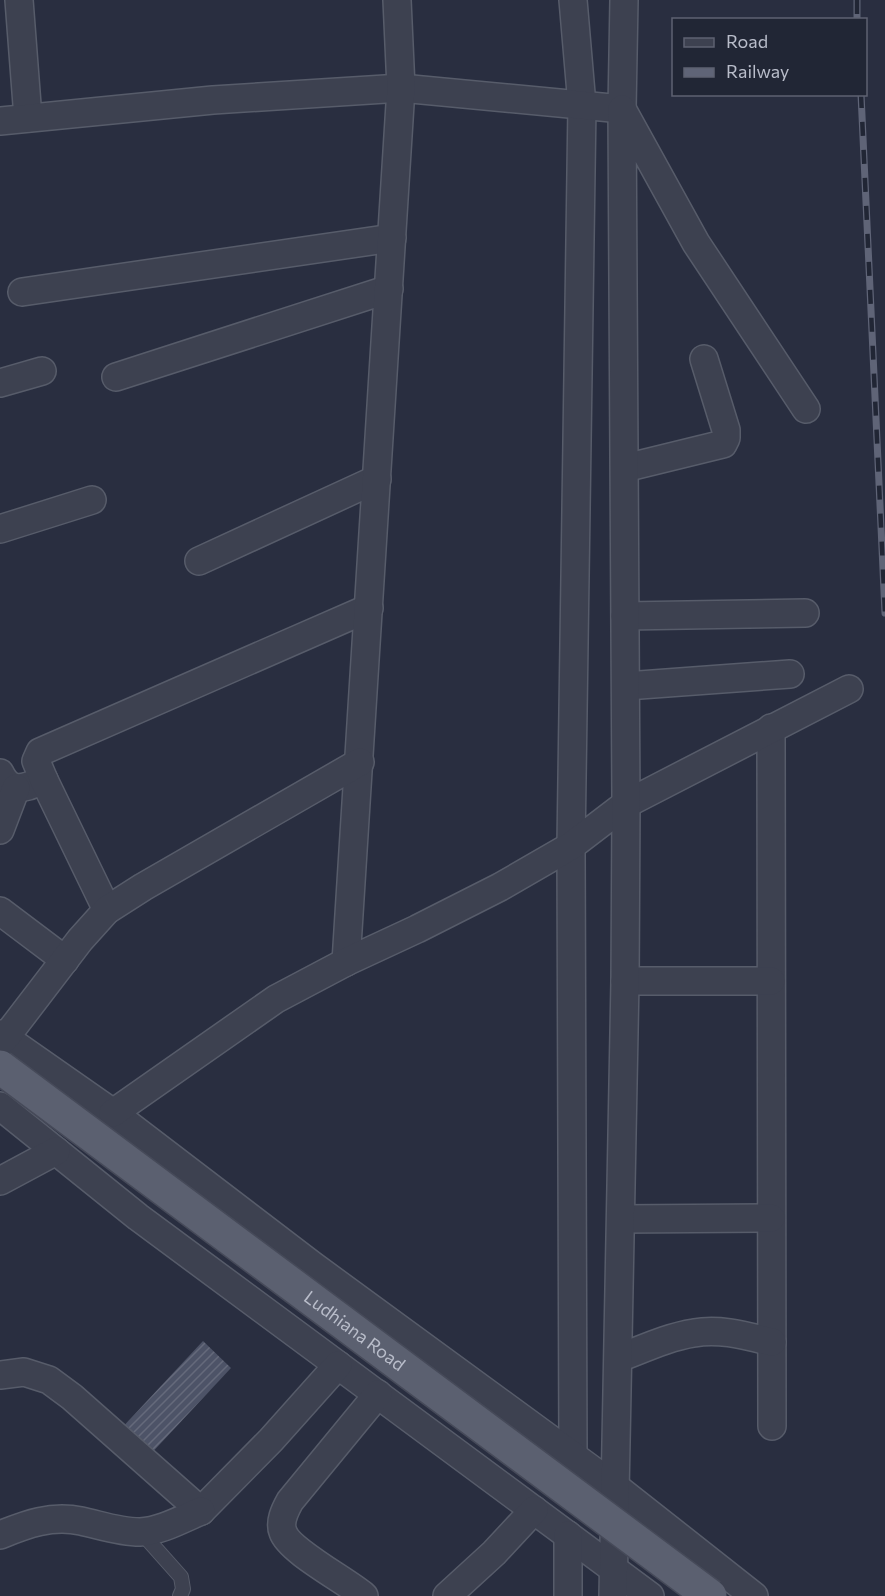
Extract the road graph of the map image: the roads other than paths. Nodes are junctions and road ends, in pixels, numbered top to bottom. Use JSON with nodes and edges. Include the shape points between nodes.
{"nodes":[{"id":1,"x":19,"y":0,"type":"edge"},
{"id":2,"x":398,"y":0,"type":"edge"},
{"id":3,"x":573,"y":0,"type":"edge"},
{"id":4,"x":624,"y":0,"type":"edge"},
{"id":5,"x":401,"y":88,"type":"junction"},
{"id":6,"x":582,"y":105,"type":"junction"},
{"id":7,"x":622,"y":109,"type":"junction"},
{"id":8,"x":28,"y":118,"type":"junction"},
{"id":9,"x":0,"y":121,"type":"edge"},
{"id":10,"x":392,"y":238,"type":"junction"},
{"id":11,"x":389,"y":289,"type":"junction"},
{"id":12,"x":22,"y":292,"type":"dead end"},
{"id":13,"x":704,"y":359,"type":"dead end"},
{"id":14,"x":42,"y":370,"type":"dead end"},
{"id":15,"x":116,"y":377,"type":"dead end"},
{"id":16,"x":0,"y":383,"type":"edge"},
{"id":17,"x":806,"y":409,"type":"dead end"},
{"id":18,"x":625,"y":468,"type":"junction"},
{"id":19,"x":377,"y":479,"type":"junction"},
{"id":20,"x":92,"y":500,"type":"dead end"},
{"id":21,"x":0,"y":529,"type":"edge"},
{"id":22,"x":199,"y":561,"type":"dead end"},
{"id":23,"x":369,"y":608,"type":"junction"},
{"id":24,"x":805,"y":613,"type":"dead end"},
{"id":25,"x":625,"y":616,"type":"junction"},
{"id":26,"x":790,"y":674,"type":"dead end"},
{"id":27,"x":626,"y":686,"type":"junction"},
{"id":28,"x":849,"y":689,"type":"dead end"},
{"id":29,"x":771,"y":728,"type":"junction"},
{"id":30,"x":360,"y":762,"type":"junction"},
{"id":31,"x":44,"y":780,"type":"junction"},
{"id":32,"x":8,"y":781,"type":"edge"},
{"id":33,"x":626,"y":804,"type":"junction"},
{"id":34,"x":0,"y":830,"type":"edge"},
{"id":35,"x":571,"y":846,"type":"junction"},
{"id":36,"x":107,"y":910,"type":"junction"},
{"id":37,"x":0,"y":911,"type":"edge"},
{"id":38,"x":65,"y":960,"type":"junction"},
{"id":39,"x":346,"y":962,"type":"junction"},
{"id":40,"x":625,"y":981,"type":"junction"},
{"id":41,"x":771,"y":981,"type":"junction"},
{"id":42,"x":2,"y":1046,"type":"edge"},
{"id":43,"x":0,"y":1106,"type":"edge"},
{"id":44,"x":113,"y":1113,"type":"junction"},
{"id":45,"x":56,"y":1151,"type":"junction"},
{"id":46,"x":0,"y":1181,"type":"edge"},
{"id":47,"x":771,"y":1218,"type":"junction"},
{"id":48,"x":621,"y":1219,"type":"junction"},
{"id":49,"x":772,"y":1342,"type":"junction"},
{"id":50,"x":618,"y":1358,"type":"junction"},
{"id":51,"x":338,"y":1365,"type":"junction"},
{"id":52,"x":0,"y":1375,"type":"edge"},
{"id":53,"x":378,"y":1394,"type":"junction"},
{"id":54,"x":772,"y":1426,"type":"dead end"},
{"id":55,"x":573,"y":1456,"type":"junction"},
{"id":56,"x":616,"y":1488,"type":"junction"},
{"id":57,"x":534,"y":1510,"type":"junction"},
{"id":58,"x":201,"y":1511,"type":"junction"},
{"id":59,"x":141,"y":1532,"type":"junction"},
{"id":60,"x":0,"y":1535,"type":"edge"},
{"id":61,"x":568,"y":1535,"type":"junction"},
{"id":62,"x":613,"y":1568,"type":"junction"},
{"id":63,"x":180,"y":1596,"type":"edge"},
{"id":64,"x":364,"y":1596,"type":"edge"},
{"id":65,"x":447,"y":1596,"type":"edge"},
{"id":66,"x":568,"y":1596,"type":"edge"},
{"id":67,"x":613,"y":1596,"type":"edge"},
{"id":68,"x":650,"y":1596,"type":"edge"},
{"id":69,"x":710,"y":1596,"type":"edge"},
{"id":70,"x":754,"y":1596,"type":"edge"}],
"edges":[{"from":1,"to":8,"type":"street"},
{"from":2,"to":5,"type":"street"},
{"from":3,"to":6,"type":"street"},
{"from":4,"to":7,"type":"street"},
{"from":5,"to":6,"type":"street"},
{"from":5,"to":8,"type":"street","via":[[213,100]]},
{"from":5,"to":10,"type":"street"},
{"from":6,"to":7,"type":"street"},
{"from":6,"to":35,"type":"street"},
{"from":7,"to":17,"type":"street","via":[[696,243]]},
{"from":7,"to":18,"type":"street"},
{"from":8,"to":9,"type":"street"},
{"from":10,"to":11,"type":"street"},
{"from":10,"to":12,"type":"street"},
{"from":11,"to":15,"type":"street"},
{"from":11,"to":19,"type":"street"},
{"from":13,"to":18,"type":"street","via":[[726,430],[723,444]]},
{"from":14,"to":16,"type":"street"},
{"from":18,"to":25,"type":"street"},
{"from":19,"to":22,"type":"street"},
{"from":19,"to":23,"type":"street"},
{"from":20,"to":21,"type":"street"},
{"from":23,"to":30,"type":"street"},
{"from":23,"to":31,"type":"street","via":[[40,752],[36,761]]},
{"from":24,"to":25,"type":"street"},
{"from":25,"to":27,"type":"street"},
{"from":26,"to":27,"type":"street"},
{"from":27,"to":33,"type":"street"},
{"from":28,"to":29,"type":"street"},
{"from":29,"to":33,"type":"street"},
{"from":29,"to":41,"type":"street"},
{"from":30,"to":36,"type":"street"},
{"from":30,"to":39,"type":"street"},
{"from":31,"to":32,"type":"street"},
{"from":31,"to":36,"type":"street"},
{"from":32,"to":34,"type":"street"},
{"from":33,"to":35,"type":"street"},
{"from":33,"to":40,"type":"street"},
{"from":35,"to":39,"type":"street","via":[[500,887]]},
{"from":35,"to":55,"type":"street"},
{"from":36,"to":38,"type":"street"},
{"from":37,"to":38,"type":"street"},
{"from":38,"to":42,"type":"street"},
{"from":39,"to":44,"type":"street","via":[[276,999]]},
{"from":40,"to":41,"type":"street"},
{"from":40,"to":48,"type":"street"},
{"from":41,"to":47,"type":"street"},
{"from":42,"to":44,"type":"street"},
{"from":42,"to":69,"type":"main road","name":"Ludhiana Road","bridge":true},
{"from":43,"to":45,"type":"street"},
{"from":44,"to":55,"type":"street"},
{"from":45,"to":46,"type":"street"},
{"from":45,"to":51,"type":"street","via":[[138,1217]]},
{"from":47,"to":48,"type":"street"},
{"from":47,"to":49,"type":"street"},
{"from":48,"to":50,"type":"street"},
{"from":49,"to":50,"type":"street","via":[[721,1332],[694,1333]]},
{"from":49,"to":54,"type":"street"},
{"from":50,"to":56,"type":"street"},
{"from":51,"to":53,"type":"street"},
{"from":51,"to":58,"type":"street","via":[[272,1440]]},
{"from":52,"to":58,"type":"street","via":[[24,1372],[49,1380]]},
{"from":53,"to":57,"type":"street"},
{"from":53,"to":64,"type":"street","via":[[282,1515],[282,1532],[291,1545]]},
{"from":55,"to":56,"type":"street"},
{"from":56,"to":62,"type":"street"},
{"from":56,"to":70,"type":"street"},
{"from":57,"to":61,"type":"street"},
{"from":57,"to":65,"type":"street"},
{"from":58,"to":59,"type":"street"},
{"from":59,"to":60,"type":"street","via":[[57,1519],[33,1522]]},
{"from":59,"to":63,"type":"lane","via":[[181,1576]]},
{"from":61,"to":62,"type":"street"},
{"from":61,"to":66,"type":"street"},
{"from":62,"to":67,"type":"street"},
{"from":62,"to":68,"type":"street"}]}
